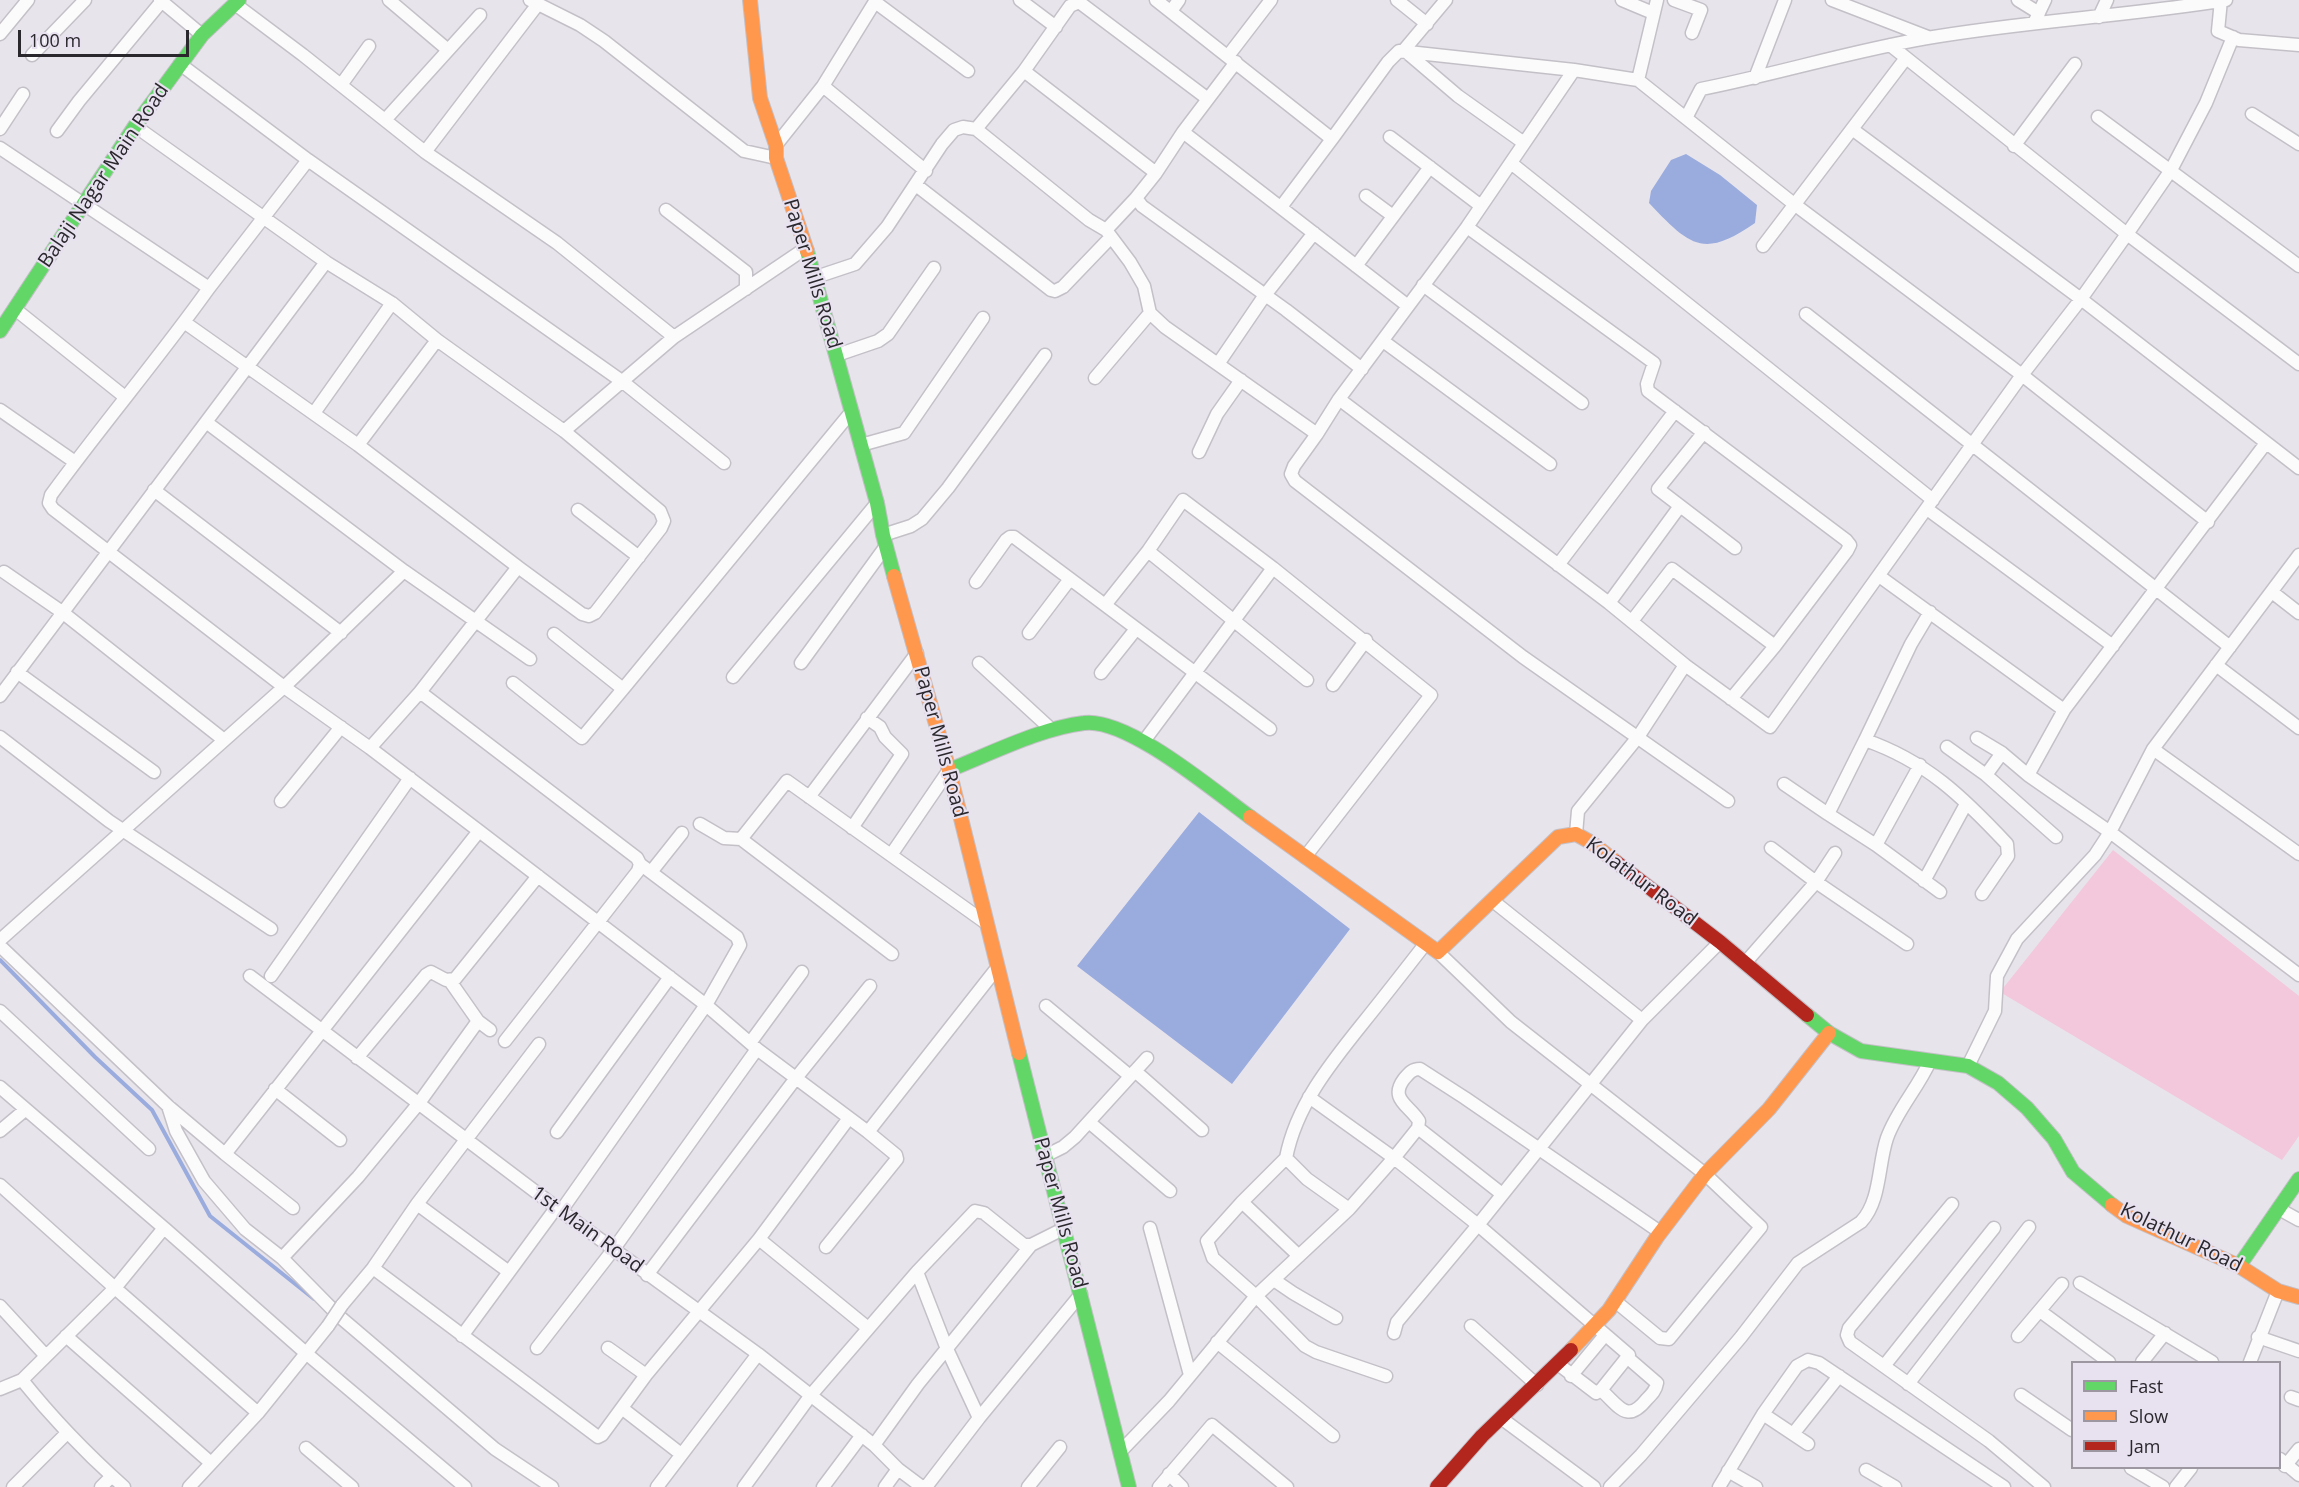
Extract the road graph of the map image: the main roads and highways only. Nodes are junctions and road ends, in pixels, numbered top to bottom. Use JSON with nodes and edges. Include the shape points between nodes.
{"nodes":[{"id":1,"x":750,"y":0,"type":"edge"},
{"id":2,"x":237,"y":2,"type":"edge"},
{"id":3,"x":0,"y":331,"type":"edge"},
{"id":4,"x":949,"y":770,"type":"junction"},
{"id":5,"x":1829,"y":1033,"type":"junction"},
{"id":6,"x":2299,"y":1179,"type":"edge"},
{"id":7,"x":2240,"y":1266,"type":"junction"},
{"id":8,"x":2299,"y":1297,"type":"edge"},
{"id":9,"x":1129,"y":1487,"type":"edge"},
{"id":10,"x":1437,"y":1487,"type":"edge"}],
"edges":[{"from":1,"to":4,"type":"main road","name":"Paper Mills Road","via":[[760,98],[816,277]]},
{"from":2,"to":3,"type":"main road","name":"Balaji Nagar Main Road","via":[[202,35],[135,126]]},
{"from":4,"to":5,"type":"main road","name":"Kolathur Road","via":[[1052,730],[1086,722],[1109,726],[1144,741],[1438,952],[1558,837],[1576,834],[1720,942]]},
{"from":4,"to":9,"type":"main road","name":"Paper Mills Road"},
{"from":5,"to":7,"type":"main road","name":"Kolathur Road","via":[[1861,1050],[1882,1055],[1968,1066],[1998,1083],[2054,1138],[2073,1172],[2092,1190],[2127,1216]]},
{"from":5,"to":10,"type":"main road","via":[[1769,1109],[1705,1174],[1660,1232],[1599,1331],[1576,1345],[1482,1436]]},
{"from":6,"to":7,"type":"main road"},
{"from":7,"to":8,"type":"main road","name":"Kolathur Road","via":[[2278,1291]]}]}
